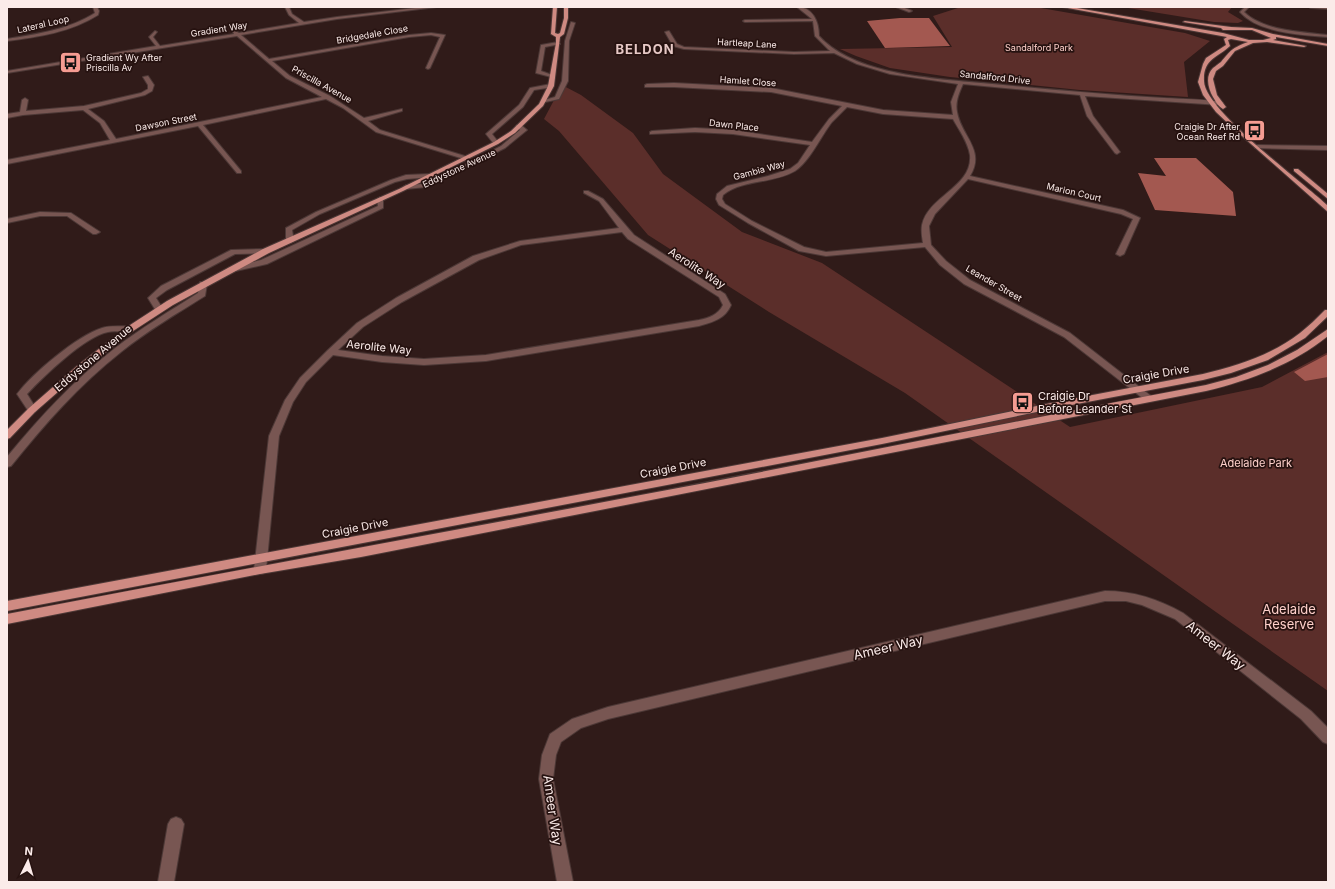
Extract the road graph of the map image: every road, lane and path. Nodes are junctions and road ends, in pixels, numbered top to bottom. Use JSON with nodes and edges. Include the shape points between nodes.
{"nodes":[{"id":1,"x":95,"y":7,"type":"edge"},
{"id":2,"x":214,"y":7,"type":"edge"},
{"id":3,"x":229,"y":7,"type":"edge"},
{"id":4,"x":287,"y":7,"type":"edge"},
{"id":5,"x":411,"y":7,"type":"edge"},
{"id":6,"x":435,"y":7,"type":"edge"},
{"id":7,"x":555,"y":7,"type":"edge"},
{"id":8,"x":566,"y":7,"type":"edge"},
{"id":9,"x":799,"y":7,"type":"edge"},
{"id":10,"x":898,"y":7,"type":"edge"},
{"id":11,"x":1064,"y":7,"type":"edge"},
{"id":12,"x":1094,"y":7,"type":"edge"},
{"id":13,"x":1247,"y":7,"type":"edge"},
{"id":14,"x":1311,"y":7,"type":"edge"},
{"id":15,"x":1328,"y":8,"type":"edge"},
{"id":16,"x":910,"y":11,"type":"dead end"},
{"id":17,"x":815,"y":20,"type":"junction"},
{"id":18,"x":745,"y":21,"type":"dead end"},
{"id":19,"x":301,"y":22,"type":"junction"},
{"id":20,"x":573,"y":23,"type":"dead end"},
{"id":21,"x":1229,"y":28,"type":"junction"},
{"id":22,"x":155,"y":32,"type":"dead end"},
{"id":23,"x":668,"y":32,"type":"dead end"},
{"id":24,"x":236,"y":33,"type":"junction"},
{"id":25,"x":1223,"y":34,"type":"junction"},
{"id":26,"x":1272,"y":35,"type":"junction"},
{"id":27,"x":558,"y":36,"type":"junction"},
{"id":28,"x":1328,"y":36,"type":"edge"},
{"id":29,"x":1231,"y":37,"type":"junction"},
{"id":30,"x":7,"y":40,"type":"edge"},
{"id":31,"x":1253,"y":41,"type":"junction"},
{"id":32,"x":1265,"y":41,"type":"junction"},
{"id":33,"x":558,"y":43,"type":"junction"},
{"id":34,"x":1328,"y":45,"type":"edge"},
{"id":35,"x":158,"y":46,"type":"junction"},
{"id":36,"x":1328,"y":49,"type":"edge"},
{"id":37,"x":566,"y":51,"type":"junction"},
{"id":38,"x":557,"y":52,"type":"junction"},
{"id":39,"x":834,"y":52,"type":"junction"},
{"id":40,"x":269,"y":60,"type":"junction"},
{"id":41,"x":428,"y":68,"type":"dead end"},
{"id":42,"x":7,"y":70,"type":"edge"},
{"id":43,"x":146,"y":77,"type":"dead end"},
{"id":44,"x":553,"y":77,"type":"junction"},
{"id":45,"x":961,"y":82,"type":"junction"},
{"id":46,"x":551,"y":86,"type":"junction"},
{"id":47,"x":647,"y":86,"type":"dead end"},
{"id":48,"x":1082,"y":94,"type":"junction"},
{"id":49,"x":328,"y":97,"type":"junction"},
{"id":50,"x":25,"y":100,"type":"dead end"},
{"id":51,"x":543,"y":102,"type":"junction"},
{"id":52,"x":1211,"y":103,"type":"junction"},
{"id":53,"x":1220,"y":103,"type":"junction"},
{"id":54,"x":846,"y":106,"type":"junction"},
{"id":55,"x":84,"y":108,"type":"junction"},
{"id":56,"x":400,"y":110,"type":"dead end"},
{"id":57,"x":23,"y":113,"type":"junction"},
{"id":58,"x":7,"y":116,"type":"edge"},
{"id":59,"x":954,"y":117,"type":"junction"},
{"id":60,"x":364,"y":120,"type":"junction"},
{"id":61,"x":1239,"y":122,"type":"dead end"},
{"id":62,"x":199,"y":124,"type":"junction"},
{"id":63,"x":520,"y":126,"type":"junction"},
{"id":64,"x":652,"y":133,"type":"dead end"},
{"id":65,"x":1258,"y":139,"type":"dead end"},
{"id":66,"x":114,"y":141,"type":"junction"},
{"id":67,"x":496,"y":143,"type":"junction"},
{"id":68,"x":814,"y":144,"type":"junction"},
{"id":69,"x":1257,"y":147,"type":"junction"},
{"id":70,"x":1268,"y":148,"type":"junction"},
{"id":71,"x":1328,"y":148,"type":"edge"},
{"id":72,"x":1118,"y":152,"type":"dead end"},
{"id":73,"x":1274,"y":152,"type":"dead end"},
{"id":74,"x":466,"y":158,"type":"junction"},
{"id":75,"x":7,"y":162,"type":"edge"},
{"id":76,"x":1291,"y":166,"type":"dead end"},
{"id":77,"x":239,"y":172,"type":"dead end"},
{"id":78,"x":428,"y":176,"type":"junction"},
{"id":79,"x":967,"y":177,"type":"junction"},
{"id":80,"x":406,"y":187,"type":"junction"},
{"id":81,"x":586,"y":192,"type":"dead end"},
{"id":82,"x":1328,"y":197,"type":"edge"},
{"id":83,"x":380,"y":199,"type":"junction"},
{"id":84,"x":1328,"y":210,"type":"edge"},
{"id":85,"x":7,"y":221,"type":"edge"},
{"id":86,"x":624,"y":230,"type":"junction"},
{"id":87,"x":96,"y":232,"type":"dead end"},
{"id":88,"x":290,"y":241,"type":"junction"},
{"id":89,"x":927,"y":245,"type":"junction"},
{"id":90,"x":266,"y":251,"type":"junction"},
{"id":91,"x":1120,"y":254,"type":"dead end"},
{"id":92,"x":231,"y":270,"type":"junction"},
{"id":93,"x":203,"y":284,"type":"junction"},
{"id":94,"x":159,"y":309,"type":"junction"},
{"id":95,"x":1328,"y":312,"type":"edge"},
{"id":96,"x":130,"y":329,"type":"junction"},
{"id":97,"x":1328,"y":332,"type":"edge"},
{"id":98,"x":331,"y":352,"type":"junction"},
{"id":99,"x":1137,"y":390,"type":"junction"},
{"id":100,"x":1148,"y":398,"type":"junction"},
{"id":101,"x":32,"y":410,"type":"junction"},
{"id":102,"x":9,"y":433,"type":"edge"},
{"id":103,"x":7,"y":464,"type":"edge"},
{"id":104,"x":262,"y":558,"type":"junction"},
{"id":105,"x":260,"y":570,"type":"junction"},
{"id":106,"x":7,"y":606,"type":"edge"},
{"id":107,"x":7,"y":619,"type":"edge"},
{"id":108,"x":1328,"y":738,"type":"edge"},
{"id":109,"x":176,"y":824,"type":"dead end"},
{"id":110,"x":166,"y":882,"type":"edge"},
{"id":111,"x":565,"y":882,"type":"edge"}],
"edges":[{"from":1,"to":30,"type":"street","name":"Lateral Loop","via":[[97,14],[74,25]]},
{"from":2,"to":3,"type":"street"},
{"from":4,"to":19,"type":"street","via":[[288,13]]},
{"from":5,"to":19,"type":"street","name":"Gradient Way"},
{"from":6,"to":19,"type":"street","name":"Gradient Way"},
{"from":7,"to":27,"type":"main road","name":"Eddystone Avenue","via":[[553,34]]},
{"from":8,"to":27,"type":"main road","name":"Eddystone Avenue","via":[[562,34]]},
{"from":9,"to":17,"type":"street"},
{"from":10,"to":16,"type":"street"},
{"from":11,"to":25,"type":"main road"},
{"from":12,"to":21,"type":"main road"},
{"from":13,"to":28,"type":"street","via":[[1242,12],[1253,21],[1285,30]]},
{"from":14,"to":15,"type":"street"},
{"from":17,"to":18,"type":"street"},
{"from":17,"to":39,"type":"street","name":"Sandalford Drive","via":[[818,26],[817,36]]},
{"from":19,"to":24,"type":"street","name":"Gradient Way"},
{"from":20,"to":37,"type":"street","name":"Eddystone Avenue"},
{"from":21,"to":25,"type":"main road","via":[[1221,30]]},
{"from":21,"to":26,"type":"main road","via":[[1252,29]]},
{"from":22,"to":35,"type":"street","via":[[151,37]]},
{"from":23,"to":39,"type":"street","name":"Hartleap Lane","via":[[675,45],[684,48],[794,53]]},
{"from":24,"to":35,"type":"street","name":"Gradient Way"},
{"from":24,"to":40,"type":"street","name":"Priscilla Avenue"},
{"from":25,"to":29,"type":"main road"},
{"from":26,"to":32,"type":"main road","via":[[1274,39]]},
{"from":26,"to":34,"type":"main road"},
{"from":27,"to":33,"type":"main road","name":"Eddystone Avenue"},
{"from":29,"to":31,"type":"main road"},
{"from":29,"to":52,"type":"main road","via":[[1226,39],[1226,48],[1208,60],[1202,74],[1201,84]]},
{"from":31,"to":32,"type":"main road"},
{"from":31,"to":53,"type":"main road","via":[[1228,54],[1224,62],[1212,73],[1212,88]]},
{"from":32,"to":36,"type":"main road"},
{"from":33,"to":38,"type":"main road","name":"Eddystone Avenue"},
{"from":33,"to":44,"type":"street","via":[[542,46],[538,72]]},
{"from":35,"to":42,"type":"street","name":"Gradient Way"},
{"from":37,"to":38,"type":"street"},
{"from":37,"to":51,"type":"street","name":"Eddystone Avenue","via":[[565,81],[557,98]]},
{"from":38,"to":44,"type":"main road","name":"Eddystone Avenue"},
{"from":39,"to":45,"type":"street","name":"Sandalford Drive","via":[[876,68]]},
{"from":40,"to":41,"type":"street","name":"Bridgedale Close","via":[[409,36],[443,36]]},
{"from":40,"to":49,"type":"street","name":"Priscilla Avenue","via":[[288,77]]},
{"from":43,"to":55,"type":"street","via":[[151,85],[150,90],[143,94]]},
{"from":44,"to":46,"type":"main road","name":"Eddystone Avenue"},
{"from":45,"to":48,"type":"street","name":"Sandalford Drive"},
{"from":45,"to":59,"type":"street","via":[[954,102]]},
{"from":46,"to":51,"type":"main road","name":"Eddystone Avenue"},
{"from":46,"to":67,"type":"street","name":"Eddystone Avenue","via":[[532,89],[518,109],[489,134]]},
{"from":47,"to":54,"type":"street","name":"Hamlet Close","via":[[772,90]]},
{"from":48,"to":52,"type":"street","name":"Sandalford Drive"},
{"from":48,"to":72,"type":"street","via":[[1090,116]]},
{"from":49,"to":60,"type":"street","name":"Priscilla Avenue"},
{"from":49,"to":62,"type":"street","name":"Dawson Street"},
{"from":50,"to":57,"type":"street"},
{"from":51,"to":63,"type":"main road","name":"Eddystone Avenue"},
{"from":52,"to":53,"type":"street","name":"Sandalford Drive"},
{"from":52,"to":69,"type":"main road"},
{"from":53,"to":61,"type":"main road"},
{"from":54,"to":59,"type":"street","via":[[883,112]]},
{"from":54,"to":68,"type":"street","name":"Gambia Way","via":[[831,120]]},
{"from":55,"to":57,"type":"street"},
{"from":55,"to":66,"type":"street","via":[[102,122]]},
{"from":56,"to":60,"type":"street"},
{"from":57,"to":58,"type":"street"},
{"from":59,"to":79,"type":"street","via":[[971,150],[973,162]]},
{"from":60,"to":74,"type":"street","name":"Priscilla Avenue","via":[[378,131]]},
{"from":62,"to":66,"type":"street","name":"Dawson Street"},
{"from":62,"to":77,"type":"street"},
{"from":63,"to":67,"type":"main road","name":"Eddystone Avenue"},
{"from":63,"to":80,"type":"street","name":"Eddystone Avenue","via":[[524,130],[504,147],[424,186]]},
{"from":64,"to":68,"type":"street","name":"Dawn Place","via":[[695,130],[733,132]]},
{"from":65,"to":70,"type":"main road"},
{"from":66,"to":75,"type":"street","name":"Dawson Street"},
{"from":67,"to":74,"type":"main road","name":"Eddystone Avenue"},
{"from":68,"to":89,"type":"street","name":"Gambia Way","via":[[800,164],[792,170],[729,187],[720,194],[722,205],[802,249],[826,254]]},
{"from":69,"to":70,"type":"street"},
{"from":69,"to":84,"type":"main road","via":[[1300,182]]},
{"from":70,"to":71,"type":"street"},
{"from":70,"to":73,"type":"main road"},
{"from":74,"to":78,"type":"main road","name":"Eddystone Avenue"},
{"from":76,"to":82,"type":"main road"},
{"from":78,"to":80,"type":"main road","name":"Eddystone Avenue"},
{"from":78,"to":88,"type":"street","name":"Eddystone Avenue","via":[[406,177],[393,181],[318,213],[288,229]]},
{"from":79,"to":89,"type":"street","via":[[938,204],[926,222]]},
{"from":79,"to":91,"type":"street","name":"Marion Court","via":[[1123,212],[1137,218]]},
{"from":80,"to":83,"type":"main road","name":"Eddystone Avenue"},
{"from":81,"to":86,"type":"street","via":[[601,200]]},
{"from":83,"to":88,"type":"main road","name":"Eddystone Avenue"},
{"from":83,"to":92,"type":"street","name":"Eddystone Avenue","via":[[380,207],[285,253],[264,262]]},
{"from":85,"to":87,"type":"street","via":[[40,214],[69,214]]},
{"from":86,"to":98,"type":"street","name":"Aerolite Way","via":[[520,243],[476,258],[366,321]]},
{"from":86,"to":98,"type":"street","name":"Aerolite Way","via":[[676,268],[722,296],[727,305],[725,312],[715,319],[699,324],[486,358],[424,362],[382,360]]},
{"from":88,"to":90,"type":"main road","name":"Eddystone Avenue"},
{"from":89,"to":99,"type":"street","name":"Leander Street","via":[[943,263],[967,282],[1067,335]]},
{"from":90,"to":92,"type":"main road","name":"Eddystone Avenue"},
{"from":90,"to":94,"type":"street","name":"Eddystone Avenue","via":[[234,252],[164,288],[152,298]]},
{"from":92,"to":93,"type":"main road","name":"Eddystone Avenue"},
{"from":93,"to":94,"type":"main road","name":"Eddystone Avenue"},
{"from":93,"to":103,"type":"street","name":"Eddystone Avenue","via":[[202,294],[118,350],[81,383],[54,408]]},
{"from":94,"to":96,"type":"main road","name":"Eddystone Avenue"},
{"from":95,"to":99,"type":"main road","name":"Craigie Drive","via":[[1302,336],[1265,358],[1203,377]]},
{"from":96,"to":101,"type":"main road","name":"Eddystone Avenue"},
{"from":96,"to":101,"type":"street","name":"Eddystone Avenue","via":[[106,330],[91,337],[38,377],[22,394]]},
{"from":97,"to":100,"type":"main road","name":"Craigie Drive","via":[[1298,354],[1236,381]]},
{"from":98,"to":104,"type":"street","name":"Aerolite Way","via":[[303,380],[288,402],[274,436]]},
{"from":99,"to":100,"type":"street","name":"Leander Street"},
{"from":99,"to":104,"type":"main road","name":"Craigie Drive","via":[[882,441]]},
{"from":100,"to":105,"type":"main road","name":"Craigie Drive","via":[[782,472],[362,553]]},
{"from":101,"to":102,"type":"main road","name":"Eddystone Avenue"},
{"from":104,"to":105,"type":"street","name":"Aerolite Way"},
{"from":104,"to":106,"type":"main road","name":"Craigie Drive"},
{"from":105,"to":107,"type":"main road","name":"Craigie Drive"},
{"from":108,"to":111,"type":"street","name":"Ameer Way","via":[[1306,715],[1179,616],[1142,599],[1105,596],[608,712],[577,723],[555,738],[549,755],[546,778]]},
{"from":109,"to":110,"type":"street"}]}
